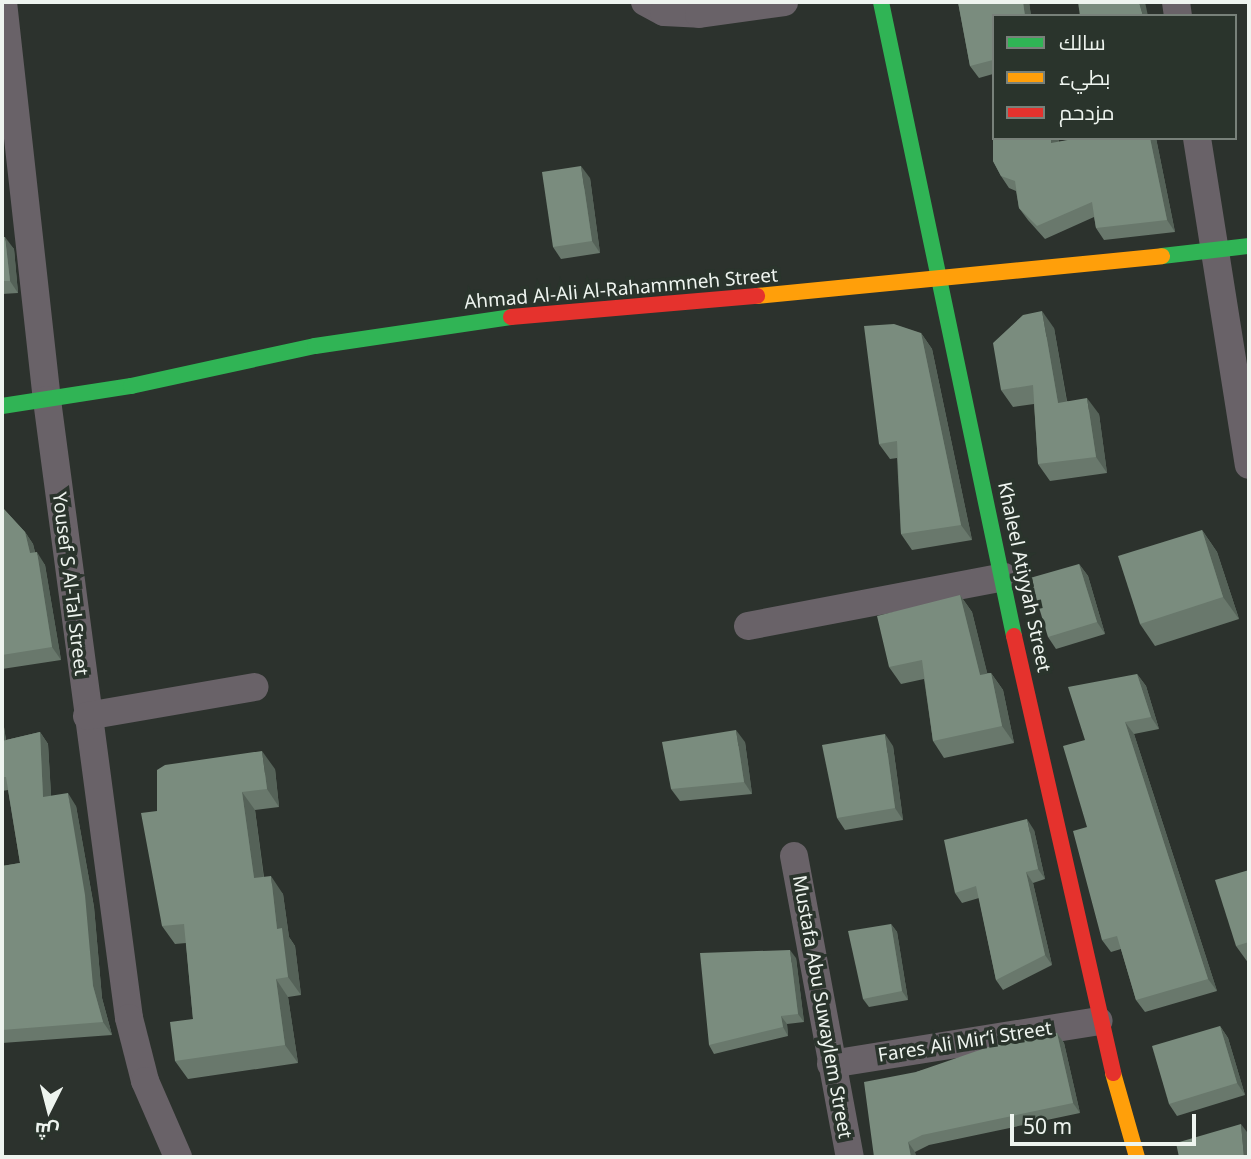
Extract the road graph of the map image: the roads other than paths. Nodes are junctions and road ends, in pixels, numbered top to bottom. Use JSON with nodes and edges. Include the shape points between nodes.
{"nodes":[{"id":1,"x":3,"y":2,"type":"edge"},
{"id":2,"x":645,"y":2,"type":"edge"},
{"id":3,"x":784,"y":2,"type":"edge"},
{"id":4,"x":881,"y":2,"type":"edge"},
{"id":5,"x":1197,"y":140,"type":"edge"},
{"id":6,"x":1249,"y":246,"type":"edge"},
{"id":7,"x":1213,"y":249,"type":"junction"},
{"id":8,"x":940,"y":281,"type":"junction"},
{"id":9,"x":47,"y":400,"type":"junction"},
{"id":10,"x":2,"y":406,"type":"edge"},
{"id":11,"x":1249,"y":465,"type":"edge"},
{"id":12,"x":1004,"y":577,"type":"junction"},
{"id":13,"x":748,"y":625,"type":"dead end"},
{"id":14,"x":255,"y":687,"type":"dead end"},
{"id":15,"x":87,"y":716,"type":"junction"},
{"id":16,"x":794,"y":856,"type":"dead end"},
{"id":17,"x":1099,"y":1021,"type":"junction"},
{"id":18,"x":831,"y":1064,"type":"junction"},
{"id":19,"x":178,"y":1157,"type":"edge"},
{"id":20,"x":850,"y":1157,"type":"edge"},
{"id":21,"x":1137,"y":1157,"type":"edge"}],
"edges":[{"from":1,"to":9,"type":"street","name":"Yousef S Al-Tal Street"},
{"from":2,"to":3,"type":"street","via":[[664,12],[699,14]]},
{"from":4,"to":8,"type":"street","name":"Khaleel Atiyyah Street"},
{"from":5,"to":7,"type":"street"},
{"from":6,"to":7,"type":"street","name":"Ahmad Al-Ali Al-Rahammneh Street"},
{"from":7,"to":8,"type":"street","name":"Ahmad Al-Ali Al-Rahammneh Street"},
{"from":7,"to":11,"type":"street"},
{"from":8,"to":9,"type":"street","name":"Ahmad Al-Ali Al-Rahammneh Street","via":[[513,317],[315,346]]},
{"from":8,"to":12,"type":"street","name":"Khaleel Atiyyah Street"},
{"from":9,"to":10,"type":"street","name":"Ahmad Al-Ali Al-Rahammneh Street"},
{"from":9,"to":15,"type":"street","name":"Yousef S Al-Tal Street"},
{"from":12,"to":13,"type":"street"},
{"from":12,"to":17,"type":"street","name":"Khaleel Atiyyah Street"},
{"from":14,"to":15,"type":"street"},
{"from":15,"to":19,"type":"street","name":"Yousef S Al-Tal Street","via":[[129,1018],[145,1081]]},
{"from":16,"to":18,"type":"street","name":"Mustafa Abu Suwaylem Street"},
{"from":17,"to":18,"type":"street","name":"Fares Ali Mir‘i Street"},
{"from":17,"to":21,"type":"street","name":"Khaleel Atiyyah Street"},
{"from":18,"to":20,"type":"street","name":"Mustafa Abu Suwaylem Street"}]}
